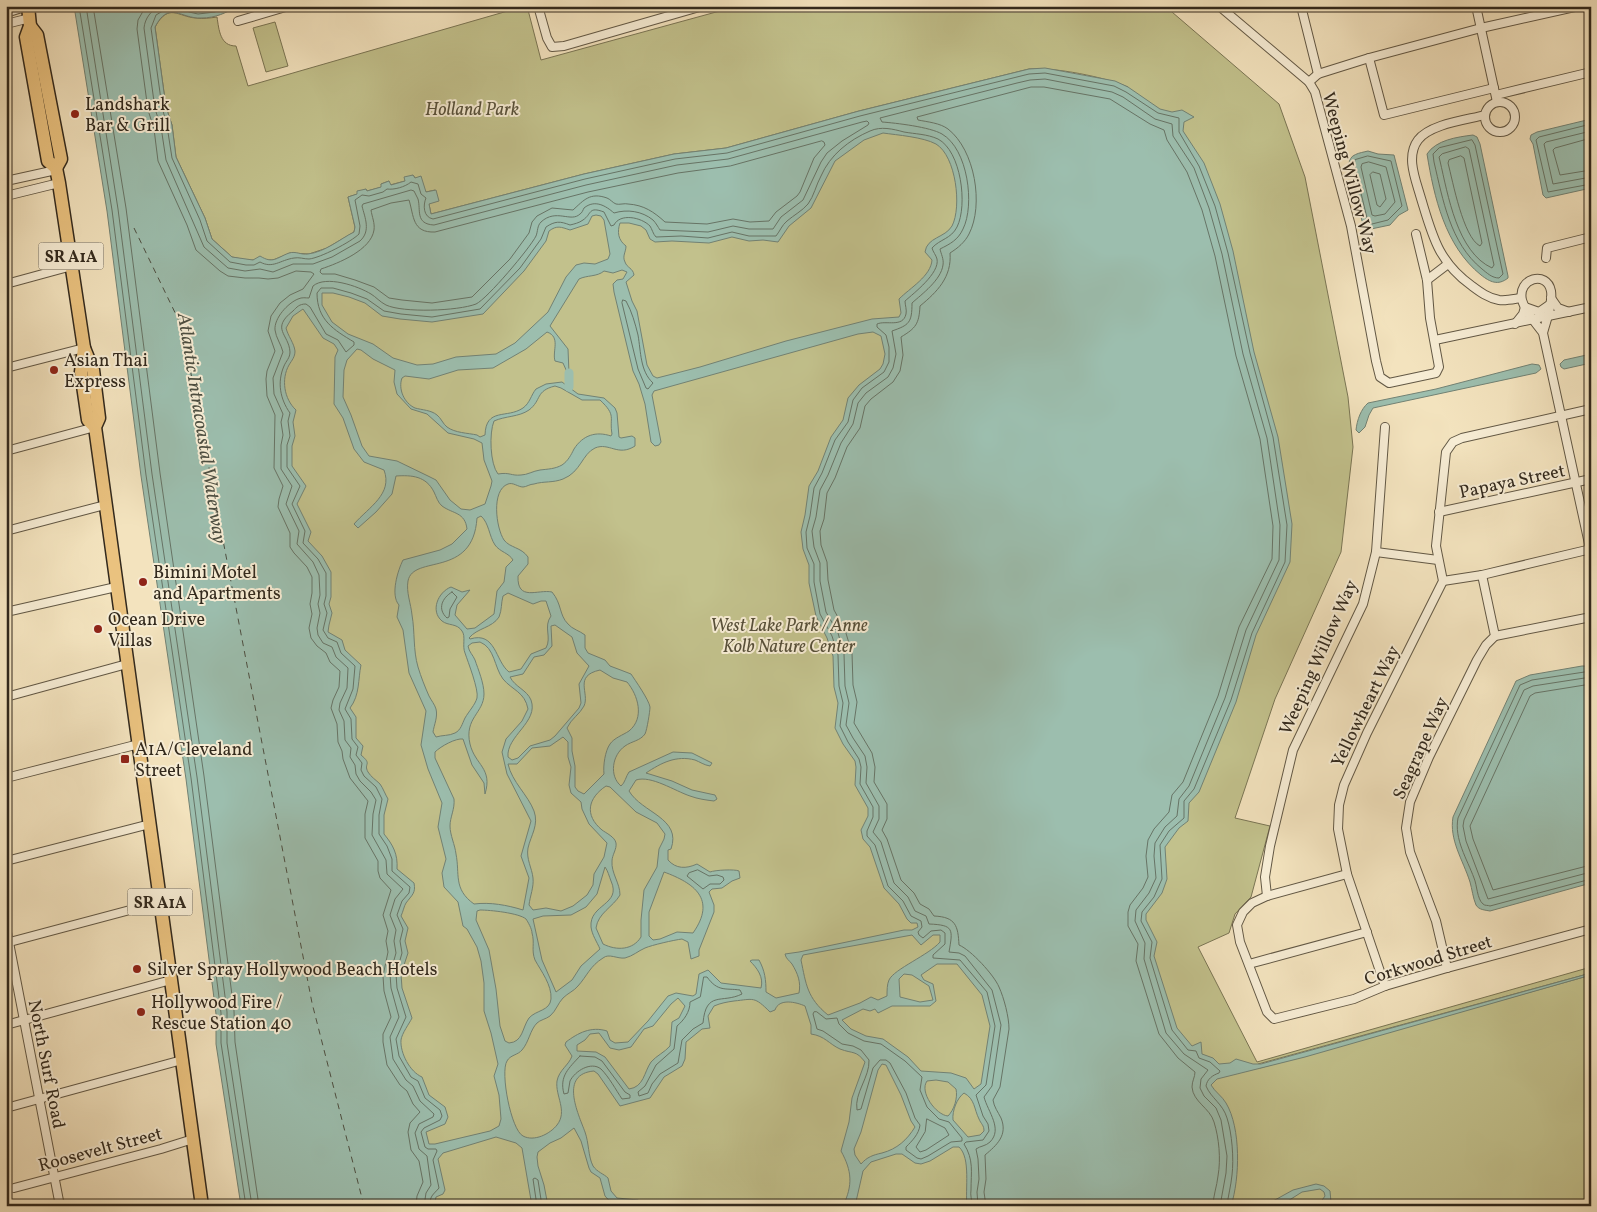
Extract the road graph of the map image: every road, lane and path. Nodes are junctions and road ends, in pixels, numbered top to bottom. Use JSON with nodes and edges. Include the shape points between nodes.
{"nodes":[{"id":1,"x":289,"y":6,"type":"edge"},
{"id":2,"x":538,"y":6,"type":"edge"},
{"id":3,"x":703,"y":6,"type":"edge"},
{"id":4,"x":1219,"y":6,"type":"edge"},
{"id":5,"x":1301,"y":6,"type":"edge"},
{"id":6,"x":1476,"y":6,"type":"edge"},
{"id":7,"x":1579,"y":6,"type":"edge"},
{"id":8,"x":6,"y":13,"type":"edge"},
{"id":9,"x":29,"y":14,"type":"edge"},
{"id":10,"x":238,"y":21,"type":"dead end"},
{"id":11,"x":6,"y":24,"type":"edge"},
{"id":12,"x":1481,"y":28,"type":"junction"},
{"id":13,"x":1369,"y":58,"type":"junction"},
{"id":14,"x":1591,"y":72,"type":"edge"},
{"id":15,"x":1318,"y":74,"type":"junction"},
{"id":16,"x":1309,"y":82,"type":"junction"},
{"id":17,"x":1496,"y":95,"type":"junction"},
{"id":18,"x":1485,"y":116,"type":"junction"},
{"id":19,"x":56,"y":169,"type":"junction"},
{"id":20,"x":6,"y":181,"type":"edge"},
{"id":21,"x":59,"y":183,"type":"junction"},
{"id":22,"x":6,"y":196,"type":"edge"},
{"id":23,"x":1416,"y":234,"type":"dead end"},
{"id":24,"x":1591,"y":238,"type":"edge"},
{"id":25,"x":1546,"y":258,"type":"dead end"},
{"id":26,"x":1448,"y":264,"type":"junction"},
{"id":27,"x":72,"y":266,"type":"junction"},
{"id":28,"x":1427,"y":280,"type":"junction"},
{"id":29,"x":6,"y":284,"type":"edge"},
{"id":30,"x":1522,"y":298,"type":"junction"},
{"id":31,"x":1550,"y":301,"type":"junction"},
{"id":32,"x":1525,"y":307,"type":"junction"},
{"id":33,"x":1591,"y":307,"type":"edge"},
{"id":34,"x":1569,"y":312,"type":"junction"},
{"id":35,"x":1547,"y":317,"type":"junction"},
{"id":36,"x":1534,"y":320,"type":"junction"},
{"id":37,"x":1515,"y":324,"type":"junction"},
{"id":38,"x":1543,"y":333,"type":"junction"},
{"id":39,"x":1435,"y":340,"type":"junction"},
{"id":40,"x":84,"y":348,"type":"junction"},
{"id":41,"x":6,"y":368,"type":"edge"},
{"id":42,"x":1591,"y":409,"type":"edge"},
{"id":43,"x":1561,"y":416,"type":"junction"},
{"id":44,"x":1385,"y":427,"type":"dead end"},
{"id":45,"x":95,"y":428,"type":"junction"},
{"id":46,"x":6,"y":451,"type":"edge"},
{"id":47,"x":1591,"y":479,"type":"edge"},
{"id":48,"x":1575,"y":482,"type":"junction"},
{"id":49,"x":105,"y":505,"type":"junction"},
{"id":50,"x":1439,"y":512,"type":"junction"},
{"id":51,"x":6,"y":530,"type":"edge"},
{"id":52,"x":1590,"y":550,"type":"edge"},
{"id":53,"x":1376,"y":552,"type":"junction"},
{"id":54,"x":1438,"y":560,"type":"junction"},
{"id":55,"x":1482,"y":576,"type":"junction"},
{"id":56,"x":1443,"y":581,"type":"junction"},
{"id":57,"x":116,"y":587,"type":"junction"},
{"id":58,"x":6,"y":612,"type":"edge"},
{"id":59,"x":1591,"y":617,"type":"edge"},
{"id":60,"x":1495,"y":636,"type":"junction"},
{"id":61,"x":127,"y":664,"type":"junction"},
{"id":62,"x":6,"y":697,"type":"edge"},
{"id":63,"x":139,"y":744,"type":"junction"},
{"id":64,"x":6,"y":778,"type":"edge"},
{"id":65,"x":150,"y":824,"type":"junction"},
{"id":66,"x":6,"y":861,"type":"edge"},
{"id":67,"x":1347,"y":874,"type":"junction"},
{"id":68,"x":1267,"y":896,"type":"junction"},
{"id":69,"x":160,"y":902,"type":"junction"},
{"id":70,"x":6,"y":927,"type":"edge"},
{"id":71,"x":1591,"y":929,"type":"edge"},
{"id":72,"x":1367,"y":932,"type":"junction"},
{"id":73,"x":8,"y":943,"type":"edge"},
{"id":74,"x":1249,"y":964,"type":"junction"},
{"id":75,"x":1447,"y":968,"type":"junction"},
{"id":76,"x":171,"y":980,"type":"junction"},
{"id":77,"x":1385,"y":986,"type":"junction"},
{"id":78,"x":24,"y":1020,"type":"junction"},
{"id":79,"x":6,"y":1025,"type":"edge"},
{"id":80,"x":182,"y":1060,"type":"junction"},
{"id":81,"x":38,"y":1099,"type":"junction"},
{"id":82,"x":6,"y":1108,"type":"edge"},
{"id":83,"x":193,"y":1139,"type":"junction"},
{"id":84,"x":54,"y":1177,"type":"junction"},
{"id":85,"x":14,"y":1188,"type":"dead end"},
{"id":86,"x":60,"y":1206,"type":"edge"},
{"id":87,"x":202,"y":1206,"type":"edge"}],
"edges":[{"from":1,"to":10,"type":"street"},
{"from":2,"to":3,"type":"street","via":[[552,46],[564,46]]},
{"from":4,"to":16,"type":"street","name":"Weeping Willow Way"},
{"from":5,"to":15,"type":"street"},
{"from":6,"to":12,"type":"street"},
{"from":7,"to":12,"type":"street"},
{"from":8,"to":9,"type":"street"},
{"from":9,"to":11,"type":"street"},
{"from":9,"to":19,"type":"main road","number":"SR A1A","via":[[26,37],[48,161]]},
{"from":12,"to":13,"type":"street"},
{"from":12,"to":17,"type":"street"},
{"from":13,"to":15,"type":"street"},
{"from":13,"to":17,"type":"street","via":[[1384,115]]},
{"from":14,"to":17,"type":"street"},
{"from":15,"to":16,"type":"street"},
{"from":16,"to":39,"type":"street","name":"Weeping Willow Way","via":[[1315,92],[1351,226],[1380,377],[1389,383],[1436,373],[1439,367]]},
{"from":17,"to":18,"type":"street"},
{"from":17,"to":18,"type":"street","via":[[1513,109],[1513,125],[1503,132],[1494,131],[1487,125]]},
{"from":18,"to":26,"type":"street","via":[[1432,129],[1419,138],[1412,151],[1413,168],[1427,216],[1437,247]]},
{"from":19,"to":20,"type":"street"},
{"from":19,"to":21,"type":"main road","number":"SR A1A"},
{"from":21,"to":22,"type":"street"},
{"from":21,"to":27,"type":"main road","number":"SR A1A"},
{"from":23,"to":28,"type":"street"},
{"from":24,"to":25,"type":"street","via":[[1547,248]]},
{"from":26,"to":28,"type":"street"},
{"from":26,"to":30,"type":"street","via":[[1483,294],[1500,300]]},
{"from":27,"to":29,"type":"street"},
{"from":27,"to":40,"type":"main road","number":"SR A1A"},
{"from":28,"to":39,"type":"street"},
{"from":30,"to":31,"type":"street","via":[[1528,281],[1540,279],[1549,285]]},
{"from":30,"to":32,"type":"street"},
{"from":31,"to":32,"type":"street","via":[[1539,312]]},
{"from":31,"to":34,"type":"street"},
{"from":31,"to":35,"type":"street"},
{"from":32,"to":36,"type":"street"},
{"from":32,"to":37,"type":"street"},
{"from":33,"to":34,"type":"street"},
{"from":34,"to":35,"type":"street"},
{"from":35,"to":36,"type":"street"},
{"from":35,"to":38,"type":"street"},
{"from":36,"to":37,"type":"street"},
{"from":36,"to":38,"type":"street"},
{"from":37,"to":39,"type":"street"},
{"from":38,"to":43,"type":"street"},
{"from":40,"to":41,"type":"street"},
{"from":40,"to":45,"type":"main road","number":"SR A1A","via":[[93,370],[99,418]]},
{"from":42,"to":43,"type":"street"},
{"from":43,"to":48,"type":"street"},
{"from":43,"to":50,"type":"street","via":[[1453,442],[1446,452]]},
{"from":44,"to":53,"type":"street","name":"Weeping Willow Way"},
{"from":45,"to":46,"type":"street"},
{"from":45,"to":49,"type":"main road","number":"SR A1A"},
{"from":47,"to":48,"type":"street","name":"Papaya Street"},
{"from":48,"to":50,"type":"street","name":"Papaya Street"},
{"from":48,"to":52,"type":"street"},
{"from":49,"to":51,"type":"street"},
{"from":49,"to":57,"type":"main road","number":"SR A1A"},
{"from":50,"to":54,"type":"street"},
{"from":52,"to":55,"type":"street"},
{"from":53,"to":54,"type":"street"},
{"from":53,"to":68,"type":"street","name":"Weeping Willow Way","via":[[1363,604],[1293,750],[1270,846],[1265,877]]},
{"from":54,"to":56,"type":"street"},
{"from":55,"to":56,"type":"street"},
{"from":55,"to":60,"type":"street"},
{"from":56,"to":67,"type":"street","name":"Yellowheart Way","via":[[1344,785],[1338,828]]},
{"from":57,"to":58,"type":"street"},
{"from":57,"to":61,"type":"main road","number":"SR A1A"},
{"from":59,"to":60,"type":"street"},
{"from":60,"to":75,"type":"street","name":"Seagrape Way","via":[[1477,660],[1429,757],[1410,802],[1406,828],[1410,852],[1436,921]]},
{"from":61,"to":62,"type":"street"},
{"from":61,"to":63,"type":"main road","number":"SR A1A"},
{"from":63,"to":64,"type":"street"},
{"from":63,"to":65,"type":"main road","number":"SR A1A"},
{"from":65,"to":66,"type":"street"},
{"from":65,"to":69,"type":"main road","number":"SR A1A"},
{"from":67,"to":68,"type":"street"},
{"from":67,"to":72,"type":"street","name":"Yellowheart Way"},
{"from":68,"to":74,"type":"street","via":[[1252,903],[1237,925]]},
{"from":69,"to":73,"type":"street"},
{"from":69,"to":76,"type":"main road","number":"SR A1A"},
{"from":70,"to":73,"type":"street","name":"North Surf Road"},
{"from":71,"to":75,"type":"street","name":"Corkwood Street"},
{"from":72,"to":74,"type":"street"},
{"from":72,"to":77,"type":"street","name":"Yellowheart Way"},
{"from":73,"to":78,"type":"street","name":"North Surf Road"},
{"from":74,"to":77,"type":"street","name":"Corkwood Street","via":[[1267,1012],[1274,1019],[1354,999]]},
{"from":75,"to":77,"type":"street","name":"Corkwood Street"},
{"from":76,"to":78,"type":"street"},
{"from":76,"to":80,"type":"main road","number":"SR A1A"},
{"from":78,"to":79,"type":"street"},
{"from":78,"to":81,"type":"street","name":"North Surf Road"},
{"from":80,"to":81,"type":"street"},
{"from":80,"to":83,"type":"main road","number":"SR A1A"},
{"from":81,"to":82,"type":"street"},
{"from":81,"to":84,"type":"street","name":"North Surf Road"},
{"from":83,"to":84,"type":"street","name":"Roosevelt Street"},
{"from":83,"to":87,"type":"main road","number":"SR A1A"},
{"from":84,"to":85,"type":"street","name":"Roosevelt Street"},
{"from":84,"to":86,"type":"street","name":"North Surf Road"}]}
